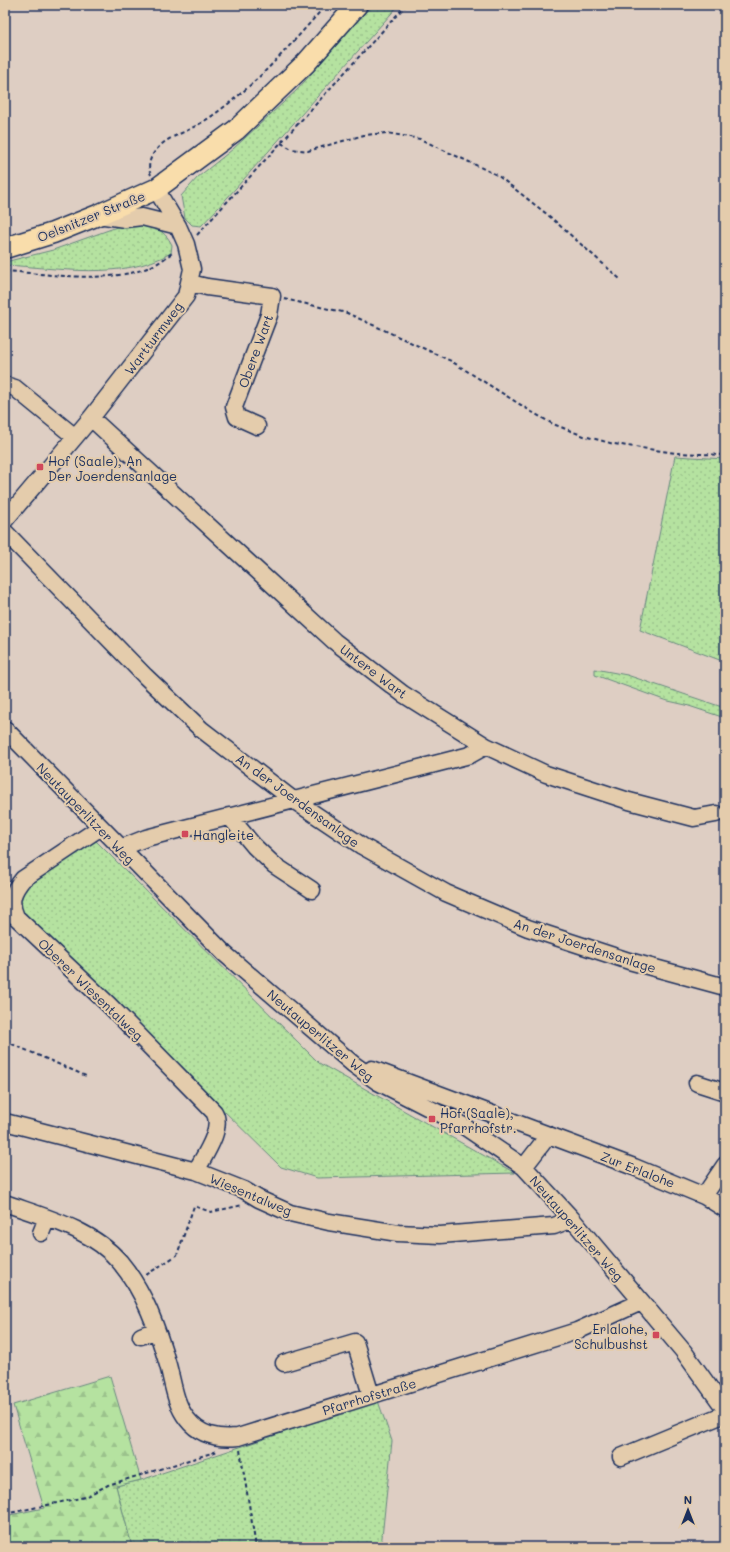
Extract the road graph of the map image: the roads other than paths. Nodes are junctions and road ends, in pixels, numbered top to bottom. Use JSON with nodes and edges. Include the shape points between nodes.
{"nodes":[{"id":1,"x":357,"y":5,"type":"edge"},
{"id":2,"x":156,"y":189,"type":"junction"},
{"id":3,"x":98,"y":215,"type":"junction"},
{"id":4,"x":178,"y":226,"type":"junction"},
{"id":5,"x":5,"y":248,"type":"edge"},
{"id":6,"x":190,"y":283,"type":"junction"},
{"id":7,"x":5,"y":385,"type":"edge"},
{"id":8,"x":91,"y":418,"type":"junction"},
{"id":9,"x":257,"y":426,"type":"dead end"},
{"id":10,"x":76,"y":437,"type":"junction"},
{"id":11,"x":5,"y":520,"type":"edge"},
{"id":12,"x":5,"y":532,"type":"edge"},
{"id":13,"x":5,"y":730,"type":"edge"},
{"id":14,"x":486,"y":746,"type":"junction"},
{"id":15,"x":292,"y":799,"type":"junction"},
{"id":16,"x":716,"y":814,"type":"dead end"},
{"id":17,"x":229,"y":816,"type":"junction"},
{"id":18,"x":101,"y":827,"type":"junction"},
{"id":19,"x":121,"y":848,"type":"junction"},
{"id":20,"x":312,"y":890,"type":"dead end"},
{"id":21,"x":725,"y":987,"type":"edge"},
{"id":22,"x":353,"y":1064,"type":"junction"},
{"id":23,"x":697,"y":1083,"type":"dead end"},
{"id":24,"x":725,"y":1092,"type":"edge"},
{"id":25,"x":5,"y":1122,"type":"edge"},
{"id":26,"x":548,"y":1136,"type":"junction"},
{"id":27,"x":725,"y":1165,"type":"edge"},
{"id":28,"x":524,"y":1167,"type":"junction"},
{"id":29,"x":196,"y":1171,"type":"junction"},
{"id":30,"x":704,"y":1196,"type":"junction"},
{"id":31,"x":5,"y":1203,"type":"edge"},
{"id":32,"x":725,"y":1209,"type":"edge"},
{"id":33,"x":46,"y":1218,"type":"junction"},
{"id":34,"x":572,"y":1218,"type":"junction"},
{"id":35,"x":41,"y":1234,"type":"dead end"},
{"id":36,"x":641,"y":1302,"type":"junction"},
{"id":37,"x":156,"y":1330,"type":"junction"},
{"id":38,"x":141,"y":1336,"type":"dead end"},
{"id":39,"x":284,"y":1363,"type":"dead end"},
{"id":40,"x":371,"y":1395,"type":"junction"},
{"id":41,"x":725,"y":1409,"type":"edge"},
{"id":42,"x":725,"y":1414,"type":"edge"},
{"id":43,"x":621,"y":1457,"type":"dead end"}],
"edges":[{"from":1,"to":2,"type":"main road","name":"Oelsnitzer Straße","via":[[306,63],[236,130]]},
{"from":2,"to":3,"type":"main road","name":"Oelsnitzer Straße"},
{"from":2,"to":4,"type":"street","name":"Wartturmweg"},
{"from":3,"to":4,"type":"street","via":[[125,219],[142,217]]},
{"from":3,"to":5,"type":"main road","name":"Oelsnitzer Straße"},
{"from":4,"to":6,"type":"street","name":"Wartturmweg","via":[[186,244],[192,269]]},
{"from":6,"to":8,"type":"street","name":"Wartturmweg","via":[[182,302]]},
{"from":6,"to":9,"type":"street","name":"Obere Wart","via":[[272,296],[269,315],[234,407],[237,417]]},
{"from":7,"to":10,"type":"street","via":[[15,388]]},
{"from":8,"to":10,"type":"street","name":"Wartturmweg"},
{"from":8,"to":14,"type":"street","name":"Untere Wart","via":[[334,641],[403,694]]},
{"from":10,"to":11,"type":"street","name":"Wartturmweg"},
{"from":12,"to":15,"type":"street","name":"An der Joerdensanlage","via":[[145,676],[201,729]]},
{"from":13,"to":18,"type":"street","name":"Neutauperlitzer Weg"},
{"from":14,"to":15,"type":"street","via":[[470,755]]},
{"from":14,"to":16,"type":"street","name":"Untere Wart","via":[[546,774],[629,801],[694,818]]},
{"from":15,"to":17,"type":"street"},
{"from":15,"to":21,"type":"street","name":"An der Joerdensanlage","via":[[362,846],[460,899],[528,928],[629,961]]},
{"from":17,"to":19,"type":"street","via":[[146,838]]},
{"from":17,"to":20,"type":"street","via":[[274,865]]},
{"from":18,"to":19,"type":"street","name":"Neutauperlitzer Weg"},
{"from":18,"to":29,"type":"street","name":"Oberer Wiesentalweg","via":[[23,879],[16,887],[12,907],[16,917],[214,1112],[218,1122],[217,1129]]},
{"from":19,"to":22,"type":"street","name":"Neutauperlitzer Weg","via":[[225,954]]},
{"from":22,"to":26,"type":"street","name":"Zur Erlalohe"},
{"from":22,"to":28,"type":"street","name":"Neutauperlitzer Weg","via":[[378,1082],[462,1125]]},
{"from":23,"to":24,"type":"street"},
{"from":25,"to":29,"type":"street","name":"Wiesentalweg"},
{"from":26,"to":28,"type":"street"},
{"from":26,"to":30,"type":"street","name":"Zur Erlalohe"},
{"from":27,"to":30,"type":"street"},
{"from":28,"to":34,"type":"street","name":"Neutauperlitzer Weg"},
{"from":29,"to":34,"type":"street","name":"Wiesentalweg","via":[[244,1190],[290,1213],[398,1233],[471,1234],[554,1226]]},
{"from":30,"to":32,"type":"street","name":"Zur Erlalohe"},
{"from":31,"to":33,"type":"street","name":"Pfarrhofstraße"},
{"from":33,"to":35,"type":"street"},
{"from":33,"to":37,"type":"street","name":"Pfarrhofstraße","via":[[99,1243],[119,1261],[147,1304]]},
{"from":34,"to":36,"type":"street","name":"Neutauperlitzer Weg"},
{"from":36,"to":40,"type":"street","name":"Pfarrhofstraße","via":[[577,1331]]},
{"from":36,"to":41,"type":"street","name":"Neutauperlitzer Weg","via":[[684,1352]]},
{"from":37,"to":38,"type":"street"},
{"from":37,"to":40,"type":"street","name":"Pfarrhofstraße","via":[[178,1403],[186,1419],[208,1436],[239,1441]]},
{"from":39,"to":40,"type":"street","via":[[355,1342]]},
{"from":42,"to":43,"type":"street"}]}
